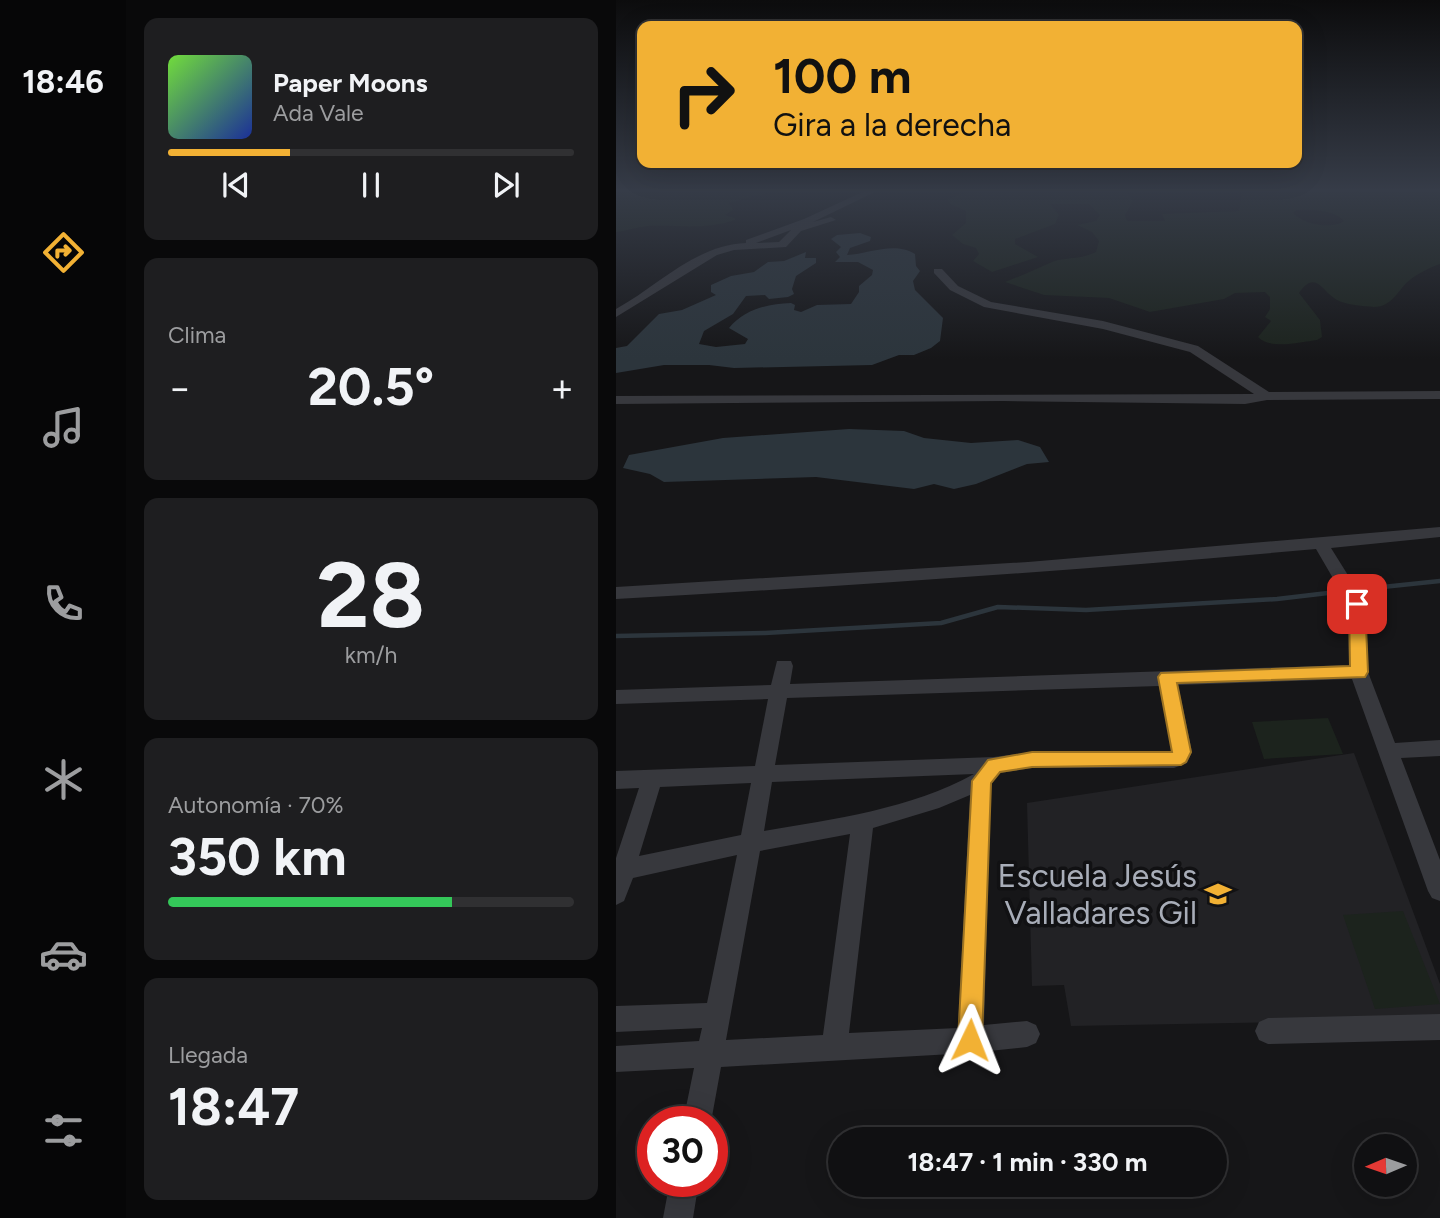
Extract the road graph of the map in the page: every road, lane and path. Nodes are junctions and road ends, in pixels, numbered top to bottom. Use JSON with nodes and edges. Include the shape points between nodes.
{"nodes":[{"id":1,"x":740,"y":246,"type":"joint"},
{"id":2,"x":747,"y":246,"type":"edge"},
{"id":3,"x":938,"y":271,"type":"dead end"},
{"id":4,"x":616,"y":314,"type":"edge"},
{"id":5,"x":1440,"y":395,"type":"edge"},
{"id":6,"x":1267,"y":396,"type":"junction"},
{"id":7,"x":616,"y":400,"type":"edge"},
{"id":8,"x":1440,"y":532,"type":"edge"},
{"id":9,"x":1321,"y":544,"type":"junction"},
{"id":10,"x":616,"y":593,"type":"edge"},
{"id":11,"x":784,"y":666,"type":"dead end"},
{"id":12,"x":1359,"y":672,"type":"junction"},
{"id":13,"x":1167,"y":677,"type":"junction"},
{"id":14,"x":780,"y":693,"type":"junction"},
{"id":15,"x":616,"y":697,"type":"edge"},
{"id":16,"x":1440,"y":748,"type":"edge"},
{"id":17,"x":1388,"y":751,"type":"junction"},
{"id":18,"x":763,"y":773,"type":"junction"},
{"id":19,"x":988,"y":773,"type":"junction"},
{"id":20,"x":653,"y":777,"type":"junction"},
{"id":21,"x":616,"y":780,"type":"edge"},
{"id":22,"x":863,"y":821,"type":"junction"},
{"id":23,"x":750,"y":842,"type":"junction"},
{"id":24,"x":619,"y":871,"type":"edge"},
{"id":25,"x":1440,"y":891,"type":"edge"},
{"id":26,"x":616,"y":894,"type":"edge"},
{"id":27,"x":717,"y":1015,"type":"junction"},
{"id":28,"x":616,"y":1019,"type":"edge"},
{"id":29,"x":1440,"y":1027,"type":"edge"},
{"id":30,"x":1268,"y":1031,"type":"dead end"},
{"id":31,"x":1027,"y":1034,"type":"dead end"},
{"id":32,"x":970,"y":1040,"type":"junction"},
{"id":33,"x":835,"y":1045,"type":"junction"},
{"id":34,"x":711,"y":1054,"type":"junction"},
{"id":35,"x":616,"y":1059,"type":"edge"},
{"id":36,"x":701,"y":1106,"type":"edge"},
{"id":37,"x":682,"y":1197,"type":"edge"},
{"id":38,"x":678,"y":1218,"type":"edge"}],
"edges":[{"from":1,"to":2,"type":"street"},
{"from":1,"to":4,"type":"street","via":[[711,253]]},
{"from":3,"to":6,"type":"street","via":[[954,288],[988,305],[1103,325],[1194,349]]},
{"from":5,"to":6,"type":"street"},
{"from":6,"to":7,"type":"street","via":[[1245,400]]},
{"from":8,"to":9,"type":"street"},
{"from":9,"to":10,"type":"street"},
{"from":9,"to":12,"type":"street","via":[[1357,604]]},
{"from":11,"to":14,"type":"street"},
{"from":12,"to":13,"type":"street"},
{"from":12,"to":17,"type":"street"},
{"from":13,"to":14,"type":"street"},
{"from":13,"to":19,"type":"street","via":[[1180,757],[1032,760]]},
{"from":14,"to":15,"type":"street"},
{"from":14,"to":18,"type":"street"},
{"from":16,"to":17,"type":"street"},
{"from":17,"to":25,"type":"street"},
{"from":18,"to":19,"type":"street"},
{"from":18,"to":20,"type":"street"},
{"from":18,"to":23,"type":"street"},
{"from":19,"to":22,"type":"street","via":[[950,797]]},
{"from":19,"to":32,"type":"street"},
{"from":20,"to":21,"type":"street"},
{"from":20,"to":24,"type":"street"},
{"from":22,"to":23,"type":"street"},
{"from":22,"to":33,"type":"street"},
{"from":23,"to":24,"type":"street"},
{"from":23,"to":27,"type":"street"},
{"from":24,"to":26,"type":"street"},
{"from":27,"to":28,"type":"street"},
{"from":27,"to":34,"type":"street"},
{"from":29,"to":30,"type":"street"},
{"from":31,"to":32,"type":"street"},
{"from":32,"to":33,"type":"street"},
{"from":33,"to":34,"type":"street"},
{"from":34,"to":35,"type":"street"},
{"from":34,"to":36,"type":"street"},
{"from":37,"to":38,"type":"street"}]}
